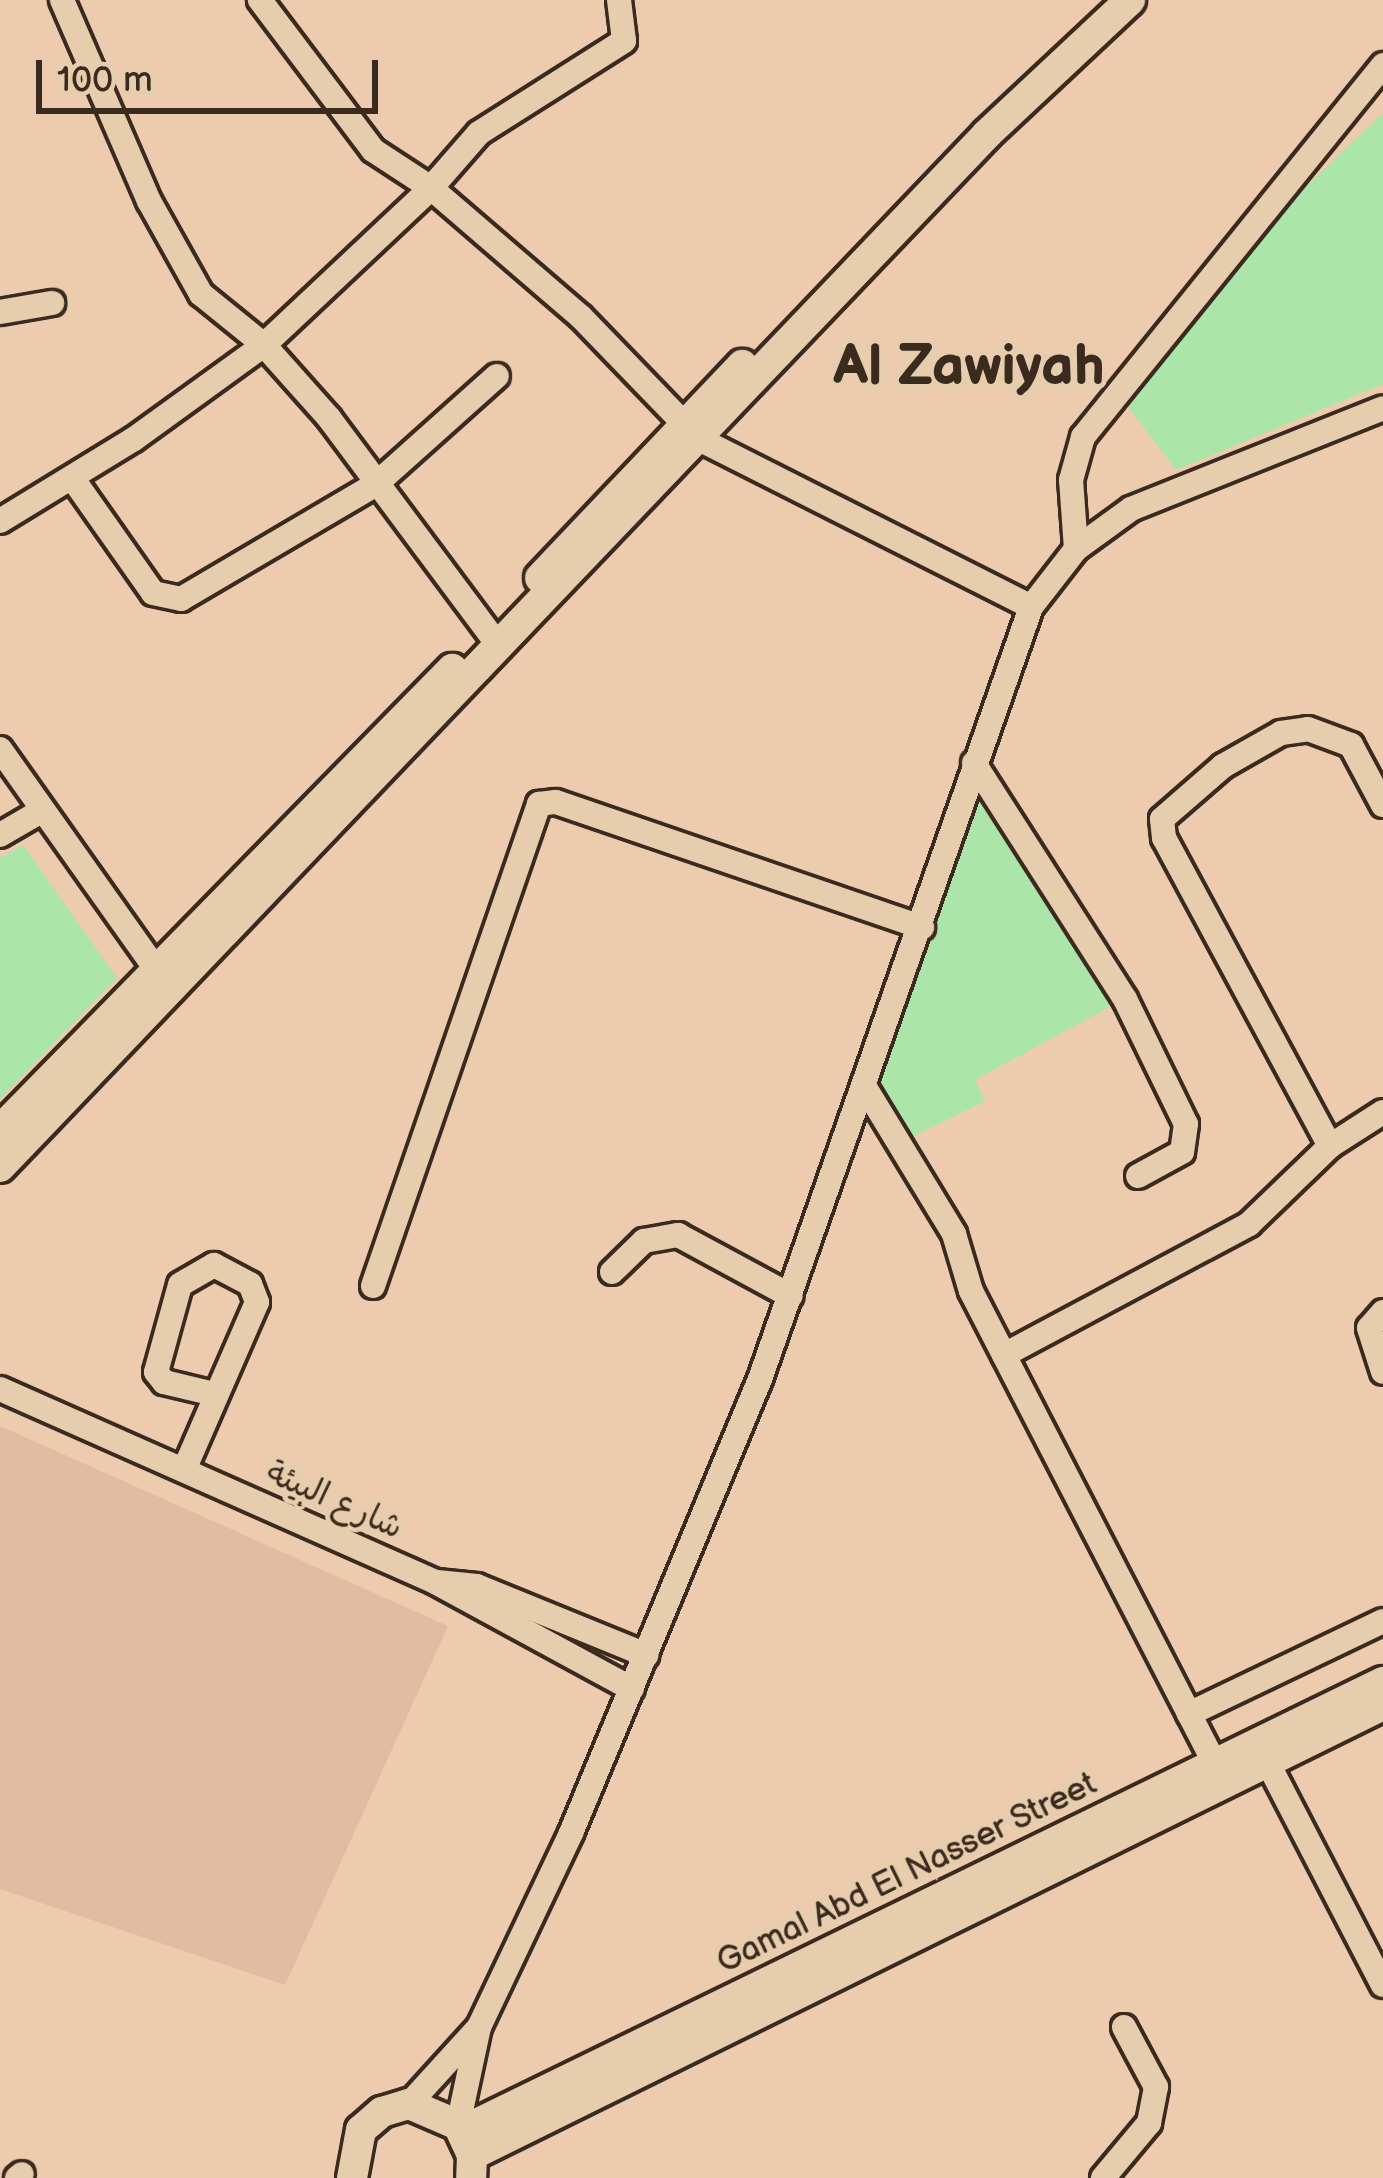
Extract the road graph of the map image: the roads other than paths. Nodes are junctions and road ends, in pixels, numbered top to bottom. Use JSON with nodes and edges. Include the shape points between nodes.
{"nodes":[{"id":1,"x":62,"y":0,"type":"edge"},
{"id":2,"x":260,"y":0,"type":"edge"},
{"id":3,"x":619,"y":0,"type":"edge"},
{"id":4,"x":1106,"y":0,"type":"edge"},
{"id":5,"x":1130,"y":0,"type":"edge"},
{"id":6,"x":1383,"y":65,"type":"edge"},
{"id":7,"x":431,"y":188,"type":"junction"},
{"id":8,"x":52,"y":303,"type":"dead end"},
{"id":9,"x":0,"y":312,"type":"edge"},
{"id":10,"x":264,"y":345,"type":"junction"},
{"id":11,"x":497,"y":376,"type":"dead end"},
{"id":12,"x":1383,"y":408,"type":"edge"},
{"id":13,"x":690,"y":432,"type":"junction"},
{"id":14,"x":73,"y":479,"type":"junction"},
{"id":15,"x":376,"y":484,"type":"junction"},
{"id":16,"x":0,"y":521,"type":"edge"},
{"id":17,"x":1076,"y":549,"type":"junction"},
{"id":18,"x":1031,"y":607,"type":"junction"},
{"id":19,"x":490,"y":634,"type":"junction"},
{"id":20,"x":0,"y":749,"type":"edge"},
{"id":21,"x":974,"y":763,"type":"junction"},
{"id":22,"x":1383,"y":805,"type":"edge"},
{"id":23,"x":41,"y":811,"type":"junction"},
{"id":24,"x":0,"y":835,"type":"edge"},
{"id":25,"x":922,"y":927,"type":"junction"},
{"id":26,"x":163,"y":978,"type":"junction"},
{"id":27,"x":866,"y":1089,"type":"junction"},
{"id":28,"x":1383,"y":1112,"type":"edge"},
{"id":29,"x":0,"y":1130,"type":"edge"},
{"id":30,"x":1330,"y":1147,"type":"junction"},
{"id":31,"x":0,"y":1167,"type":"edge"},
{"id":32,"x":1138,"y":1176,"type":"dead end"},
{"id":33,"x":613,"y":1272,"type":"dead end"},
{"id":34,"x":373,"y":1286,"type":"dead end"},
{"id":35,"x":791,"y":1296,"type":"junction"},
{"id":36,"x":1383,"y":1312,"type":"edge"},
{"id":37,"x":1004,"y":1355,"type":"junction"},
{"id":38,"x":1383,"y":1372,"type":"edge"},
{"id":39,"x":0,"y":1388,"type":"edge"},
{"id":40,"x":214,"y":1394,"type":"junction"},
{"id":41,"x":184,"y":1470,"type":"junction"},
{"id":42,"x":435,"y":1582,"type":"junction"},
{"id":43,"x":1383,"y":1621,"type":"edge"},
{"id":44,"x":646,"y":1655,"type":"junction"},
{"id":45,"x":1383,"y":1682,"type":"edge"},
{"id":46,"x":632,"y":1689,"type":"junction"},
{"id":47,"x":1383,"y":1706,"type":"edge"},
{"id":48,"x":1189,"y":1714,"type":"junction"},
{"id":49,"x":1262,"y":1754,"type":"junction"},
{"id":50,"x":1214,"y":1764,"type":"junction"},
{"id":51,"x":1383,"y":1984,"type":"edge"},
{"id":52,"x":479,"y":2027,"type":"junction"},
{"id":53,"x":1124,"y":2027,"type":"dead end"},
{"id":54,"x":409,"y":2104,"type":"junction"},
{"id":55,"x":466,"y":2147,"type":"edge"},
{"id":56,"x":352,"y":2178,"type":"edge"},
{"id":57,"x":1103,"y":2178,"type":"edge"}],
"edges":[{"from":1,"to":10,"type":"street","via":[[184,268],[201,294]]},
{"from":2,"to":7,"type":"street","via":[[373,150]]},
{"from":3,"to":7,"type":"street","via":[[624,41],[479,133]]},
{"from":4,"to":13,"type":"main road","via":[[962,131]]},
{"from":5,"to":13,"type":"main road"},
{"from":6,"to":17,"type":"street","via":[[1083,436],[1071,481]]},
{"from":7,"to":10,"type":"street"},
{"from":7,"to":13,"type":"street","via":[[581,317]]},
{"from":8,"to":9,"type":"street"},
{"from":10,"to":14,"type":"street"},
{"from":10,"to":15,"type":"street"},
{"from":11,"to":15,"type":"street"},
{"from":12,"to":17,"type":"street","via":[[1131,509]]},
{"from":13,"to":18,"type":"street"},
{"from":13,"to":19,"type":"main road"},
{"from":13,"to":26,"type":"main road"},
{"from":14,"to":15,"type":"street","via":[[166,600],[192,596]]},
{"from":14,"to":16,"type":"street"},
{"from":15,"to":19,"type":"street"},
{"from":17,"to":18,"type":"street"},
{"from":18,"to":21,"type":"street"},
{"from":19,"to":26,"type":"main road"},
{"from":20,"to":23,"type":"street"},
{"from":21,"to":25,"type":"street"},
{"from":21,"to":32,"type":"street","via":[[1125,999],[1186,1124],[1182,1152]]},
{"from":22,"to":30,"type":"street","via":[[1351,745],[1308,729],[1281,733],[1223,766],[1162,819],[1164,838]]},
{"from":23,"to":24,"type":"street"},
{"from":23,"to":26,"type":"street"},
{"from":25,"to":27,"type":"street"},
{"from":25,"to":34,"type":"street","via":[[556,802],[539,804]]},
{"from":26,"to":29,"type":"main road"},
{"from":26,"to":31,"type":"main road"},
{"from":27,"to":35,"type":"street"},
{"from":27,"to":37,"type":"street","via":[[954,1234],[971,1292]]},
{"from":28,"to":30,"type":"street"},
{"from":30,"to":37,"type":"street","via":[[1250,1224]]},
{"from":33,"to":35,"type":"street","via":[[644,1241],[678,1235],[730,1256]]},
{"from":35,"to":44,"type":"street"},
{"from":36,"to":38,"type":"street","via":[[1369,1328]]},
{"from":37,"to":48,"type":"street"},
{"from":39,"to":41,"type":"street","name":"شارع البيئة"},
{"from":40,"to":40,"type":"street","via":[[257,1302],[250,1283],[214,1265],[180,1286],[156,1372],[164,1382]]},
{"from":40,"to":41,"type":"street"},
{"from":41,"to":42,"type":"street","name":"شارع البيئة"},
{"from":42,"to":44,"type":"street","via":[[476,1586]]},
{"from":42,"to":46,"type":"street","name":"شارع البيئة"},
{"from":43,"to":48,"type":"street"},
{"from":44,"to":46,"type":"street"},
{"from":45,"to":49,"type":"main road","name":"Gamal Abd El Nasser Street"},
{"from":46,"to":52,"type":"street"},
{"from":47,"to":49,"type":"main road","name":"Gamal Abd El Nasser Street"},
{"from":48,"to":50,"type":"street"},
{"from":49,"to":50,"type":"main road","name":"Gamal Abd El Nasser Street"},
{"from":49,"to":51,"type":"street"},
{"from":49,"to":55,"type":"main road","name":"Gamal Abd El Nasser Street"},
{"from":50,"to":55,"type":"main road","name":"Gamal Abd El Nasser Street"},
{"from":52,"to":54,"type":"street"},
{"from":52,"to":55,"type":"street"},
{"from":53,"to":57,"type":"street","via":[[1156,2087],[1149,2123]]},
{"from":54,"to":55,"type":"main road"},
{"from":54,"to":56,"type":"main road","via":[[362,2130]]}]}
